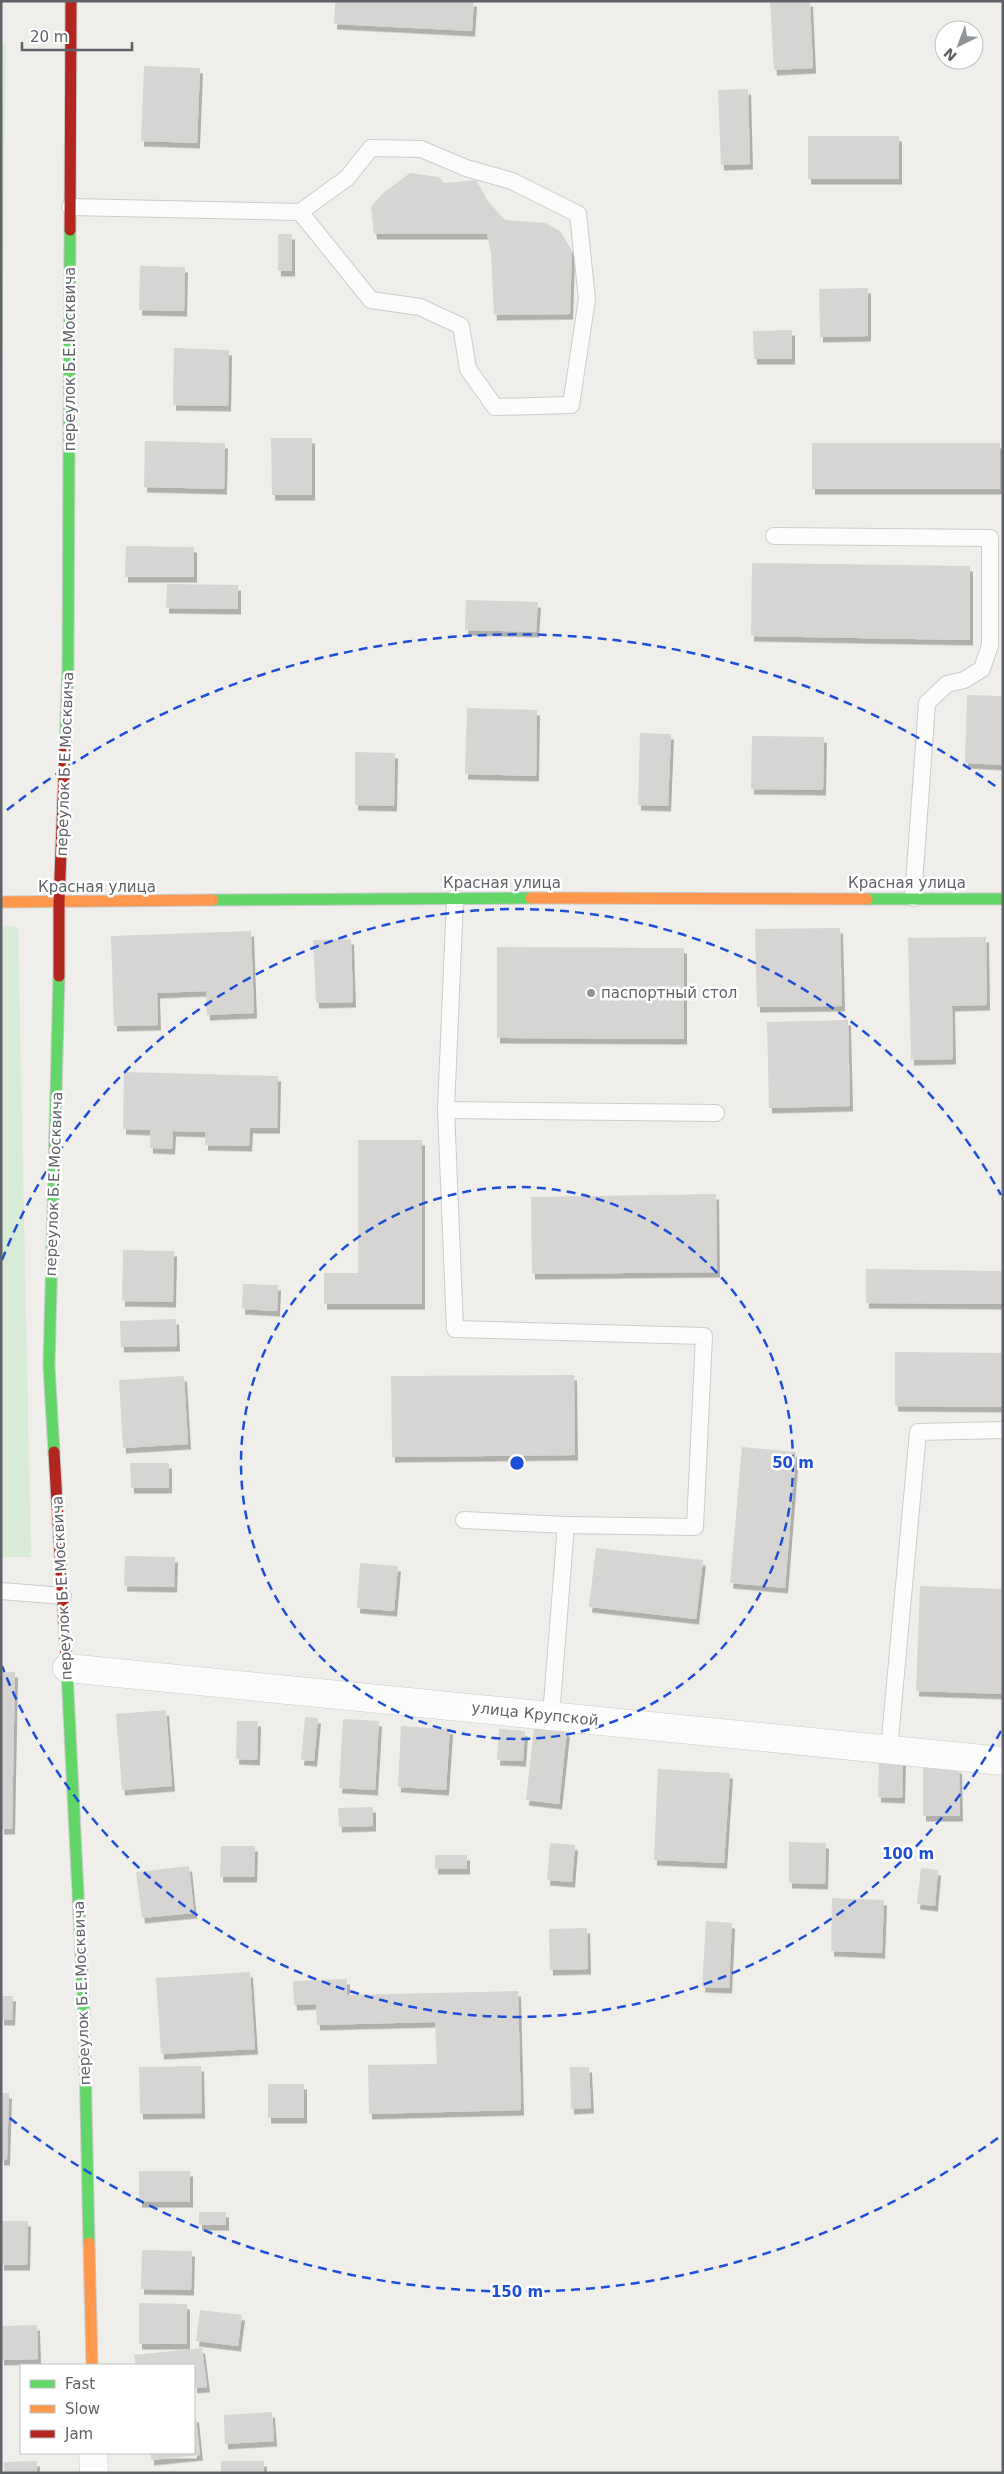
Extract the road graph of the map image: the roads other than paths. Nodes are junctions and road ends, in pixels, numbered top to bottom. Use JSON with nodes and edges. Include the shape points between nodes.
{"nodes":[{"id":1,"x":71,"y":1,"type":"edge"},
{"id":2,"x":70,"y":207,"type":"junction"},
{"id":3,"x":300,"y":212,"type":"junction"},
{"id":4,"x":774,"y":536,"type":"dead end"},
{"id":5,"x":996,"y":540,"type":"edge"},
{"id":6,"x":455,"y":898,"type":"junction"},
{"id":7,"x":912,"y":898,"type":"junction"},
{"id":8,"x":1003,"y":899,"type":"edge"},
{"id":9,"x":1,"y":902,"type":"edge"},
{"id":10,"x":59,"y":903,"type":"junction"},
{"id":11,"x":446,"y":1110,"type":"junction"},
{"id":12,"x":716,"y":1113,"type":"dead end"},
{"id":13,"x":1003,"y":1430,"type":"edge"},
{"id":14,"x":464,"y":1520,"type":"dead end"},
{"id":15,"x":566,"y":1525,"type":"junction"},
{"id":16,"x":1,"y":1591,"type":"edge"},
{"id":17,"x":64,"y":1596,"type":"junction"},
{"id":18,"x":66,"y":1668,"type":"junction"},
{"id":19,"x":551,"y":1716,"type":"junction"},
{"id":20,"x":889,"y":1750,"type":"junction"},
{"id":21,"x":1003,"y":1761,"type":"edge"},
{"id":22,"x":92,"y":2364,"type":"edge"},
{"id":23,"x":93,"y":2454,"type":"edge"},
{"id":24,"x":94,"y":2473,"type":"edge"}],
"edges":[{"from":1,"to":2,"type":"street","name":"переулок Б.Е.Москвича"},
{"from":2,"to":3,"type":"lane"},
{"from":2,"to":10,"type":"street","name":"переулок Б.Е.Москвича","via":[[68,666]]},
{"from":3,"to":3,"type":"lane","via":[[371,300],[420,307],[461,326],[468,369],[495,407],[571,406],[587,299],[578,214],[512,181],[466,168],[421,149],[371,148],[347,178]]},
{"from":4,"to":5,"type":"lane"},
{"from":5,"to":7,"type":"lane","via":[[990,645],[982,669],[964,680],[947,684],[927,703]]},
{"from":6,"to":7,"type":"street","name":"Красная улица"},
{"from":6,"to":10,"type":"street","name":"Красная улица"},
{"from":6,"to":11,"type":"lane"},
{"from":7,"to":8,"type":"street","name":"Красная улица"},
{"from":9,"to":10,"type":"street","name":"Красная улица"},
{"from":10,"to":17,"type":"street","name":"переулок Б.Е.Москвича","via":[[49,1366]]},
{"from":11,"to":12,"type":"lane"},
{"from":11,"to":15,"type":"lane","via":[[455,1329],[704,1336],[695,1527]]},
{"from":13,"to":20,"type":"lane","via":[[918,1432]]},
{"from":14,"to":15,"type":"lane"},
{"from":15,"to":19,"type":"lane"},
{"from":16,"to":17,"type":"lane"},
{"from":17,"to":18,"type":"street","name":"переулок Б.Е.Москвича"},
{"from":18,"to":19,"type":"street","name":"улица Крупской"},
{"from":18,"to":22,"type":"street","name":"переулок Б.Е.Москвича","via":[[84,2014]]},
{"from":19,"to":20,"type":"street","name":"улица Крупской"},
{"from":20,"to":21,"type":"street","name":"улица Крупской"},
{"from":23,"to":24,"type":"street"}]}
